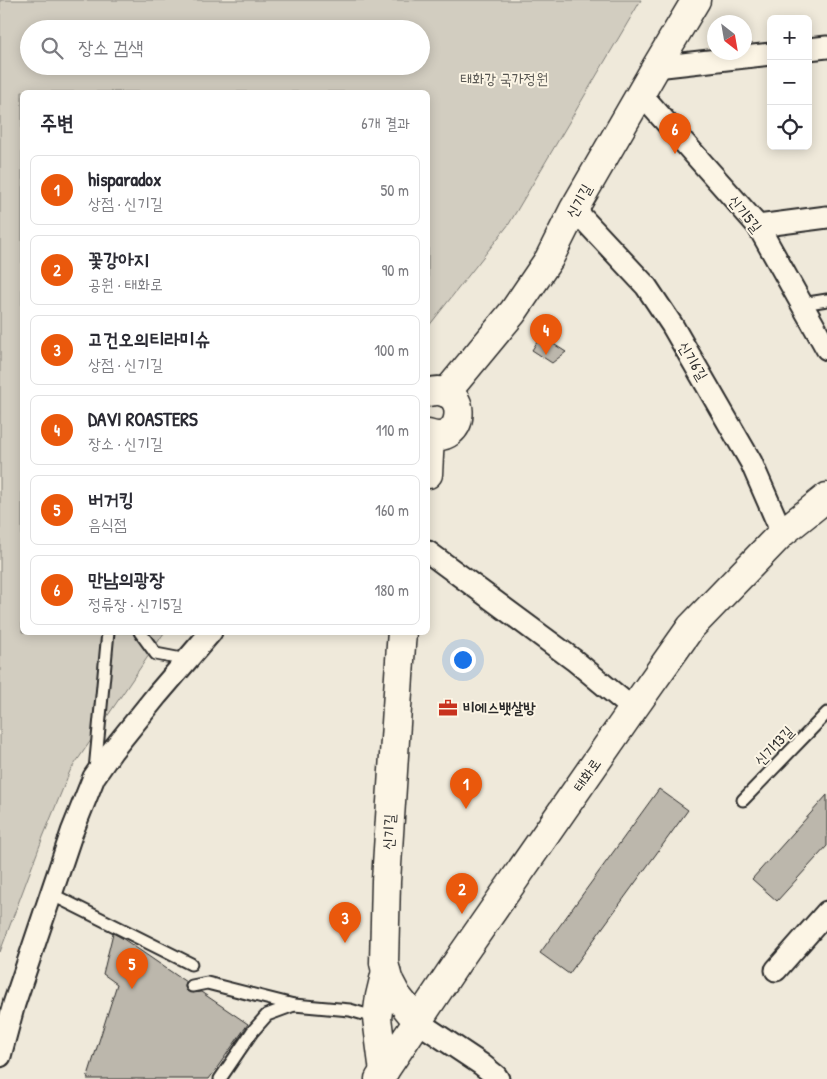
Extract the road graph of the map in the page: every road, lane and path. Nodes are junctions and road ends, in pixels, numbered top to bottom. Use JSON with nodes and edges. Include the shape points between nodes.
{"nodes":[{"id":1,"x":696,"y":0,"type":"edge"},
{"id":2,"x":827,"y":47,"type":"edge"},
{"id":3,"x":812,"y":49,"type":"edge"},
{"id":4,"x":767,"y":54,"type":"edge"},
{"id":5,"x":656,"y":67,"type":"junction"},
{"id":6,"x":641,"y":94,"type":"junction"},
{"id":7,"x":574,"y":209,"type":"junction"},
{"id":8,"x":827,"y":217,"type":"edge"},
{"id":9,"x":758,"y":226,"type":"junction"},
{"id":10,"x":827,"y":300,"type":"edge"},
{"id":11,"x":802,"y":304,"type":"junction"},
{"id":12,"x":827,"y":349,"type":"edge"},
{"id":13,"x":437,"y":392,"type":"edge"},
{"id":14,"x":430,"y":435,"type":"edge"},
{"id":15,"x":827,"y":497,"type":"edge"},
{"id":16,"x":782,"y":533,"type":"junction"},
{"id":17,"x":430,"y":553,"type":"edge"},
{"id":18,"x":108,"y":635,"type":"edge"},
{"id":19,"x":142,"y":635,"type":"edge"},
{"id":20,"x":209,"y":635,"type":"edge"},
{"id":21,"x":402,"y":635,"type":"edge"},
{"id":22,"x":188,"y":660,"type":"junction"},
{"id":23,"x":632,"y":709,"type":"junction"},
{"id":24,"x":827,"y":713,"type":"edge"},
{"id":25,"x":94,"y":777,"type":"junction"},
{"id":26,"x":743,"y":800,"type":"dead end"},
{"id":27,"x":51,"y":894,"type":"junction"},
{"id":28,"x":827,"y":912,"type":"edge"},
{"id":29,"x":192,"y":964,"type":"dead end"},
{"id":30,"x":776,"y":970,"type":"dead end"},
{"id":31,"x":386,"y":971,"type":"junction"},
{"id":32,"x":192,"y":986,"type":"dead end"},
{"id":33,"x":294,"y":1005,"type":"junction"},
{"id":34,"x":377,"y":1018,"type":"junction"},
{"id":35,"x":418,"y":1022,"type":"junction"},
{"id":36,"x":0,"y":1056,"type":"edge"},
{"id":37,"x":381,"y":1075,"type":"edge"},
{"id":38,"x":220,"y":1079,"type":"edge"},
{"id":39,"x":498,"y":1079,"type":"edge"}],
"edges":[{"from":1,"to":5,"type":"street","name":"신기길"},
{"from":2,"to":3,"type":"street"},
{"from":4,"to":5,"type":"street"},
{"from":5,"to":6,"type":"street","name":"신기길"},
{"from":6,"to":7,"type":"street","name":"신기길"},
{"from":6,"to":9,"type":"street","name":"신기5길"},
{"from":7,"to":13,"type":"street","name":"신기길","via":[[549,259],[513,312]]},
{"from":7,"to":16,"type":"street","name":"신기6길","via":[[646,286],[672,325],[751,462]]},
{"from":8,"to":9,"type":"street"},
{"from":9,"to":11,"type":"street","name":"신기5길"},
{"from":10,"to":11,"type":"lane"},
{"from":11,"to":12,"type":"street","name":"신기5길"},
{"from":13,"to":14,"type":"street","via":[[454,398],[458,421],[448,433]]},
{"from":15,"to":16,"type":"street","name":"태화로"},
{"from":16,"to":23,"type":"street","name":"태화로","via":[[691,627]]},
{"from":17,"to":23,"type":"street","via":[[574,660]]},
{"from":18,"to":25,"type":"lane"},
{"from":19,"to":22,"type":"lane","via":[[156,654]]},
{"from":20,"to":22,"type":"street"},
{"from":21,"to":31,"type":"street","name":"신기길","via":[[386,872]]},
{"from":22,"to":25,"type":"street"},
{"from":23,"to":35,"type":"street","name":"태화로"},
{"from":24,"to":26,"type":"lane","name":"신기13길"},
{"from":25,"to":27,"type":"street"},
{"from":27,"to":29,"type":"lane"},
{"from":27,"to":36,"type":"street"},
{"from":28,"to":30,"type":"street"},
{"from":31,"to":34,"type":"street"},
{"from":31,"to":35,"type":"street","name":"신기길","via":[[398,996]]},
{"from":32,"to":33,"type":"lane","via":[[207,983]]},
{"from":33,"to":34,"type":"lane","via":[[350,1010]]},
{"from":33,"to":38,"type":"lane","via":[[267,1015]]},
{"from":34,"to":37,"type":"street"},
{"from":35,"to":37,"type":"street","name":"태화로"},
{"from":35,"to":39,"type":"street"}]}
